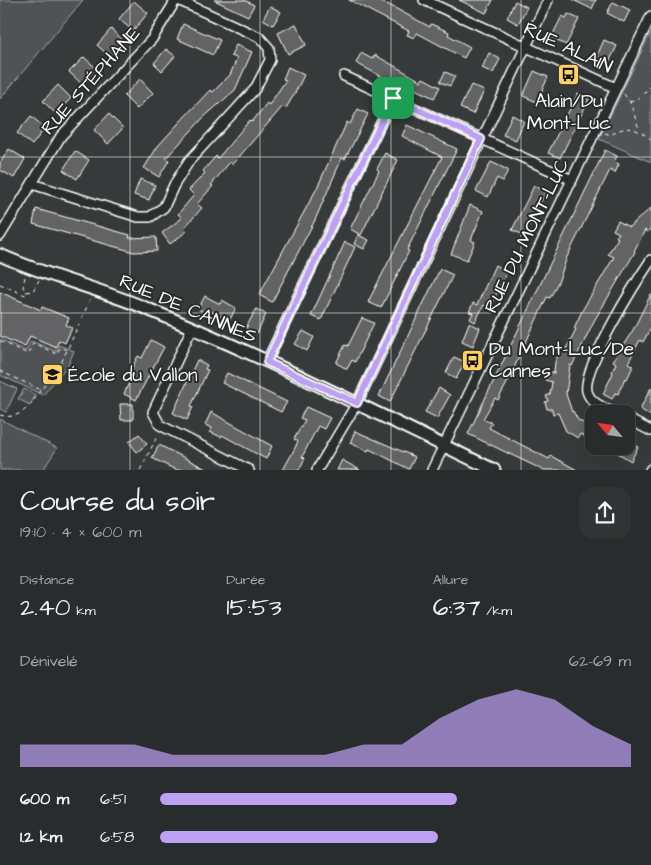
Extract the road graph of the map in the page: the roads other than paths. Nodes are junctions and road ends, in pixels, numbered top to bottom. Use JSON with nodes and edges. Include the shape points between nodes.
{"nodes":[{"id":1,"x":177,"y":0,"type":"edge"},
{"id":2,"x":424,"y":0,"type":"edge"},
{"id":3,"x":548,"y":0,"type":"edge"},
{"id":4,"x":651,"y":16,"type":"edge"},
{"id":5,"x":526,"y":46,"type":"junction"},
{"id":6,"x":344,"y":76,"type":"dead end"},
{"id":7,"x":616,"y":88,"type":"junction"},
{"id":8,"x":393,"y":98,"type":"junction"},
{"id":9,"x":481,"y":139,"type":"junction"},
{"id":10,"x":572,"y":180,"type":"junction"},
{"id":11,"x":32,"y":184,"type":"junction"},
{"id":12,"x":0,"y":236,"type":"edge"},
{"id":13,"x":0,"y":255,"type":"edge"},
{"id":14,"x":651,"y":260,"type":"edge"},
{"id":15,"x":192,"y":328,"type":"junction"},
{"id":16,"x":267,"y":362,"type":"junction"},
{"id":17,"x":357,"y":403,"type":"junction"},
{"id":18,"x":600,"y":405,"type":"edge"},
{"id":19,"x":635,"y":423,"type":"edge"},
{"id":20,"x":651,"y":431,"type":"edge"},
{"id":21,"x":444,"y":446,"type":"junction"},
{"id":22,"x":250,"y":470,"type":"edge"},
{"id":23,"x":317,"y":470,"type":"edge"},
{"id":24,"x":432,"y":470,"type":"edge"},
{"id":25,"x":494,"y":470,"type":"edge"}],
"edges":[{"from":1,"to":11,"type":"street","name":"RUE STÉPHANE","via":[[152,39],[64,132]]},
{"from":1,"to":11,"type":"street","via":[[258,37],[269,48],[270,60],[255,89],[188,161],[164,207],[150,217],[138,217]]},
{"from":2,"to":5,"type":"street","name":"RUE ALAIN"},
{"from":3,"to":5,"type":"street"},
{"from":4,"to":7,"type":"street","name":"RUE DU MONT-LUC"},
{"from":5,"to":7,"type":"street","name":"RUE ALAIN"},
{"from":5,"to":9,"type":"street"},
{"from":6,"to":8,"type":"street"},
{"from":7,"to":10,"type":"street","name":"RUE DU MONT-LUC"},
{"from":8,"to":9,"type":"street"},
{"from":8,"to":16,"type":"street"},
{"from":9,"to":10,"type":"street"},
{"from":9,"to":17,"type":"street"},
{"from":10,"to":21,"type":"street","name":"RUE DU MONT-LUC"},
{"from":11,"to":12,"type":"street","name":"RUE STÉPHANE"},
{"from":13,"to":15,"type":"street","name":"RUE DE CANNES"},
{"from":14,"to":18,"type":"street","via":[[612,324],[588,380],[587,392]]},
{"from":15,"to":16,"type":"street","name":"RUE DE CANNES"},
{"from":15,"to":22,"type":"street","via":[[153,412],[160,426]]},
{"from":16,"to":17,"type":"street","name":"RUE DE CANNES"},
{"from":17,"to":21,"type":"street","name":"RUE DE CANNES"},
{"from":17,"to":23,"type":"street"},
{"from":19,"to":20,"type":"street"},
{"from":21,"to":24,"type":"street","name":"RUE DU MONT-LUC"},
{"from":21,"to":25,"type":"street","name":"RUE DE CANNES"}]}
